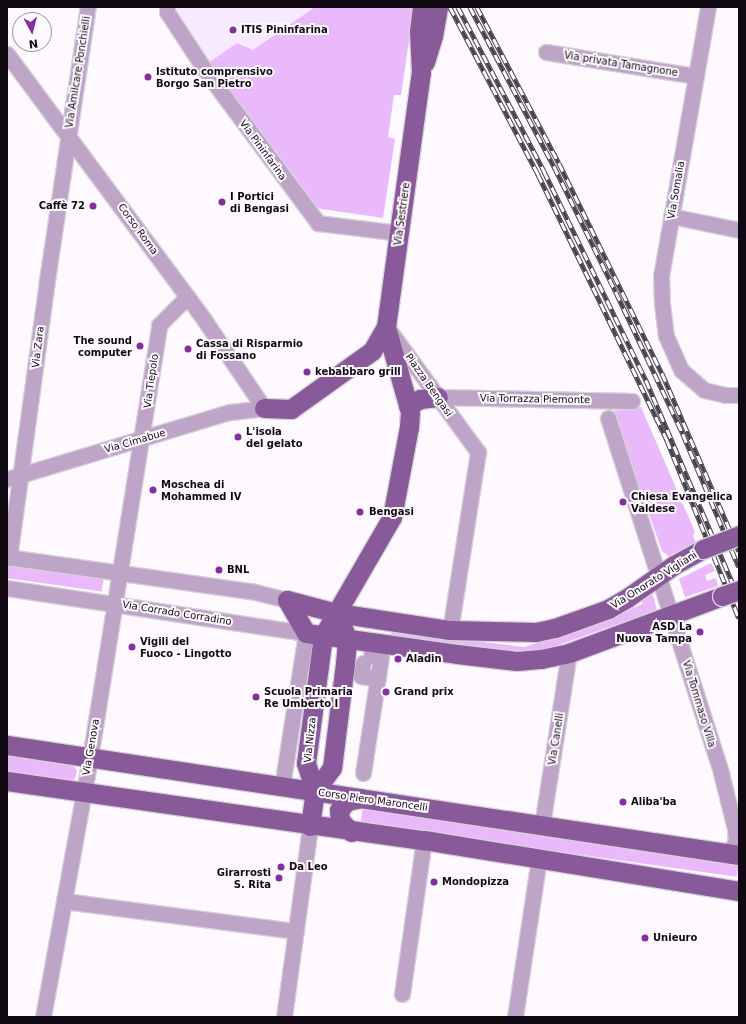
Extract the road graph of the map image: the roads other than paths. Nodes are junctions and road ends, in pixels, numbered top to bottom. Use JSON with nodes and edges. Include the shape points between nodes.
{"nodes":[{"id":1,"x":88,"y":7,"type":"edge"},
{"id":2,"x":167,"y":7,"type":"edge"},
{"id":3,"x":422,"y":7,"type":"edge"},
{"id":4,"x":438,"y":7,"type":"edge"},
{"id":5,"x":708,"y":7,"type":"edge"},
{"id":6,"x":546,"y":52,"type":"dead end"},
{"id":7,"x":7,"y":54,"type":"edge"},
{"id":8,"x":421,"y":72,"type":"junction"},
{"id":9,"x":696,"y":76,"type":"junction"},
{"id":10,"x":68,"y":136,"type":"junction"},
{"id":11,"x":671,"y":216,"type":"junction"},
{"id":12,"x":739,"y":230,"type":"edge"},
{"id":13,"x":399,"y":233,"type":"junction"},
{"id":14,"x":187,"y":297,"type":"junction"},
{"id":15,"x":386,"y":327,"type":"junction"},
{"id":16,"x":739,"y":395,"type":"edge"},
{"id":17,"x":438,"y":397,"type":"junction"},
{"id":18,"x":632,"y":401,"type":"dead end"},
{"id":19,"x":408,"y":406,"type":"junction"},
{"id":20,"x":264,"y":408,"type":"junction"},
{"id":21,"x":608,"y":418,"type":"dead end"},
{"id":22,"x":142,"y":440,"type":"junction"},
{"id":23,"x":22,"y":475,"type":"junction"},
{"id":24,"x":135,"y":477,"type":"joint"},
{"id":25,"x":7,"y":479,"type":"edge"},
{"id":26,"x":7,"y":525,"type":"edge"},
{"id":27,"x":739,"y":535,"type":"edge"},
{"id":28,"x":8,"y":558,"type":"edge"},
{"id":29,"x":120,"y":574,"type":"junction"},
{"id":30,"x":659,"y":575,"type":"junction"},
{"id":31,"x":7,"y":588,"type":"edge"},
{"id":32,"x":731,"y":593,"type":"edge"},
{"id":33,"x":288,"y":600,"type":"junction"},
{"id":34,"x":115,"y":604,"type":"junction"},
{"id":35,"x":315,"y":607,"type":"junction"},
{"id":36,"x":337,"y":613,"type":"junction"},
{"id":37,"x":671,"y":614,"type":"junction"},
{"id":38,"x":450,"y":630,"type":"junction"},
{"id":39,"x":315,"y":634,"type":"junction"},
{"id":40,"x":347,"y":639,"type":"junction"},
{"id":41,"x":569,"y":653,"type":"junction"},
{"id":42,"x":376,"y":654,"type":"dead end"},
{"id":43,"x":363,"y":663,"type":"dead end"},
{"id":44,"x":378,"y":679,"type":"junction"},
{"id":45,"x":7,"y":745,"type":"edge"},
{"id":46,"x":90,"y":758,"type":"junction"},
{"id":47,"x":363,"y":773,"type":"dead end"},
{"id":48,"x":7,"y":782,"type":"edge"},
{"id":49,"x":282,"y":786,"type":"junction"},
{"id":50,"x":315,"y":791,"type":"junction"},
{"id":51,"x":83,"y":793,"type":"junction"},
{"id":52,"x":361,"y":798,"type":"junction"},
{"id":53,"x":542,"y":825,"type":"junction"},
{"id":54,"x":310,"y":826,"type":"junction"},
{"id":55,"x":351,"y":832,"type":"junction"},
{"id":56,"x":424,"y":840,"type":"junction"},
{"id":57,"x":734,"y":854,"type":"edge"},
{"id":58,"x":539,"y":859,"type":"junction"},
{"id":59,"x":739,"y":891,"type":"edge"},
{"id":60,"x":64,"y":901,"type":"junction"},
{"id":61,"x":296,"y":931,"type":"junction"},
{"id":62,"x":402,"y":994,"type":"dead end"},
{"id":63,"x":43,"y":1017,"type":"edge"},
{"id":64,"x":284,"y":1017,"type":"edge"},
{"id":65,"x":515,"y":1017,"type":"edge"}],
"edges":[{"from":1,"to":10,"type":"street","name":"Via Amilcare Ponchielli"},
{"from":2,"to":13,"type":"street","name":"Via Pininfarina","via":[[167,12],[207,73],[318,223]]},
{"from":3,"to":8,"type":"main road","name":"Via Sestriere"},
{"from":4,"to":8,"type":"main road","name":"Via Sestriere","via":[[433,36]]},
{"from":5,"to":9,"type":"street","name":"Via Somalia"},
{"from":6,"to":9,"type":"street","name":"Via privata Tamagnone"},
{"from":7,"to":10,"type":"street","name":"Corso Roma"},
{"from":8,"to":13,"type":"main road","name":"Via Sestriere"},
{"from":9,"to":11,"type":"street","name":"Via Somalia"},
{"from":10,"to":14,"type":"street","name":"Corso Roma"},
{"from":10,"to":23,"type":"street","name":"Via Zara"},
{"from":11,"to":12,"type":"street"},
{"from":11,"to":16,"type":"street","name":"Via Somalia","via":[[661,275],[666,336],[681,370],[704,390],[725,396]]},
{"from":13,"to":15,"type":"main road","name":"Via Sestriere"},
{"from":14,"to":20,"type":"street","name":"Corso Roma","via":[[250,384]]},
{"from":14,"to":22,"type":"street","name":"Via Tiepolo","via":[[159,325]]},
{"from":15,"to":17,"type":"street","name":"Piazza Bengasi"},
{"from":15,"to":19,"type":"main road","name":"Piazza Bengasi"},
{"from":15,"to":20,"type":"main road","name":"Via Sestriere","via":[[372,351],[291,409]]},
{"from":17,"to":18,"type":"street","name":"Via Torrazza Piemonte"},
{"from":17,"to":19,"type":"main road","via":[[420,399]]},
{"from":17,"to":38,"type":"street","name":"Piazza Bengasi","via":[[478,452]]},
{"from":19,"to":36,"type":"main road","name":"Piazza Bengasi","via":[[409,427],[392,517]]},
{"from":20,"to":22,"type":"street","name":"Via Cimabue","via":[[229,412]]},
{"from":21,"to":30,"type":"street","name":"Via Tommaso Villa"},
{"from":22,"to":23,"type":"street","name":"Via Cimabue"},
{"from":22,"to":24,"type":"street","name":"Via Tiepolo"},
{"from":23,"to":25,"type":"street","name":"Via Cimabue"},
{"from":23,"to":28,"type":"street","name":"Via Zara"},
{"from":24,"to":29,"type":"street","name":"Via Genova"},
{"from":26,"to":28,"type":"street"},
{"from":27,"to":30,"type":"main road","name":"Via Onorato Vigliani","bridge":true,"via":[[703,549]]},
{"from":28,"to":29,"type":"street"},
{"from":29,"to":33,"type":"street","via":[[255,592]]},
{"from":29,"to":34,"type":"street","name":"Via Genova"},
{"from":30,"to":37,"type":"street","name":"Via Tommaso Villa"},
{"from":30,"to":38,"type":"main road","name":"Via Onorato Vigliani","via":[[608,609],[555,628],[514,633]]},
{"from":31,"to":34,"type":"street","name":"Via Corrado Corradino"},
{"from":32,"to":37,"type":"main road"},
{"from":33,"to":35,"type":"main road"},
{"from":33,"to":39,"type":"main road"},
{"from":34,"to":39,"type":"street","name":"Via Corrado Corradino"},
{"from":34,"to":46,"type":"street","name":"Via Genova"},
{"from":35,"to":36,"type":"main road"},
{"from":35,"to":39,"type":"main road"},
{"from":36,"to":38,"type":"main road"},
{"from":36,"to":39,"type":"main road","name":"Via Nizza"},
{"from":36,"to":40,"type":"main road","name":"Via Nizza"},
{"from":37,"to":41,"type":"main road"},
{"from":37,"to":57,"type":"street","name":"Via Tommaso Villa","via":[[721,773],[735,829]]},
{"from":39,"to":40,"type":"main road","name":"Via Corrado Corradino"},
{"from":39,"to":49,"type":"street","name":"Via Nizza"},
{"from":39,"to":50,"type":"main road","name":"Via Nizza","via":[[306,763]]},
{"from":40,"to":41,"type":"main road","via":[[517,661]]},
{"from":40,"to":50,"type":"main road","name":"Via Nizza","via":[[332,768]]},
{"from":41,"to":53,"type":"street","name":"Via Canelli"},
{"from":42,"to":44,"type":"street"},
{"from":43,"to":44,"type":"street","via":[[360,676]]},
{"from":44,"to":47,"type":"street"},
{"from":45,"to":46,"type":"main road","name":"Corso Piero Maroncelli"},
{"from":46,"to":49,"type":"main road","name":"Corso Piero Maroncelli"},
{"from":46,"to":51,"type":"street","name":"Via Genova"},
{"from":48,"to":51,"type":"main road"},
{"from":49,"to":50,"type":"main road","name":"Corso Piero Maroncelli"},
{"from":50,"to":52,"type":"main road","name":"Corso Piero Maroncelli"},
{"from":50,"to":54,"type":"main road","name":"Via Nizza"},
{"from":51,"to":54,"type":"main road"},
{"from":51,"to":60,"type":"street","name":"Via Genova"},
{"from":52,"to":53,"type":"main road","name":"Corso Piero Maroncelli"},
{"from":52,"to":55,"type":"main road","via":[[347,801],[339,810],[340,820]]},
{"from":53,"to":57,"type":"main road","name":"Corso Piero Maroncelli"},
{"from":54,"to":55,"type":"main road"},
{"from":54,"to":61,"type":"street","name":"Via Nizza"},
{"from":55,"to":56,"type":"main road"},
{"from":56,"to":58,"type":"main road"},
{"from":56,"to":62,"type":"street"},
{"from":58,"to":59,"type":"main road"},
{"from":58,"to":65,"type":"street"},
{"from":60,"to":61,"type":"street"},
{"from":60,"to":63,"type":"street","name":"Via Genova"},
{"from":61,"to":64,"type":"street","name":"Via Nizza"}]}
